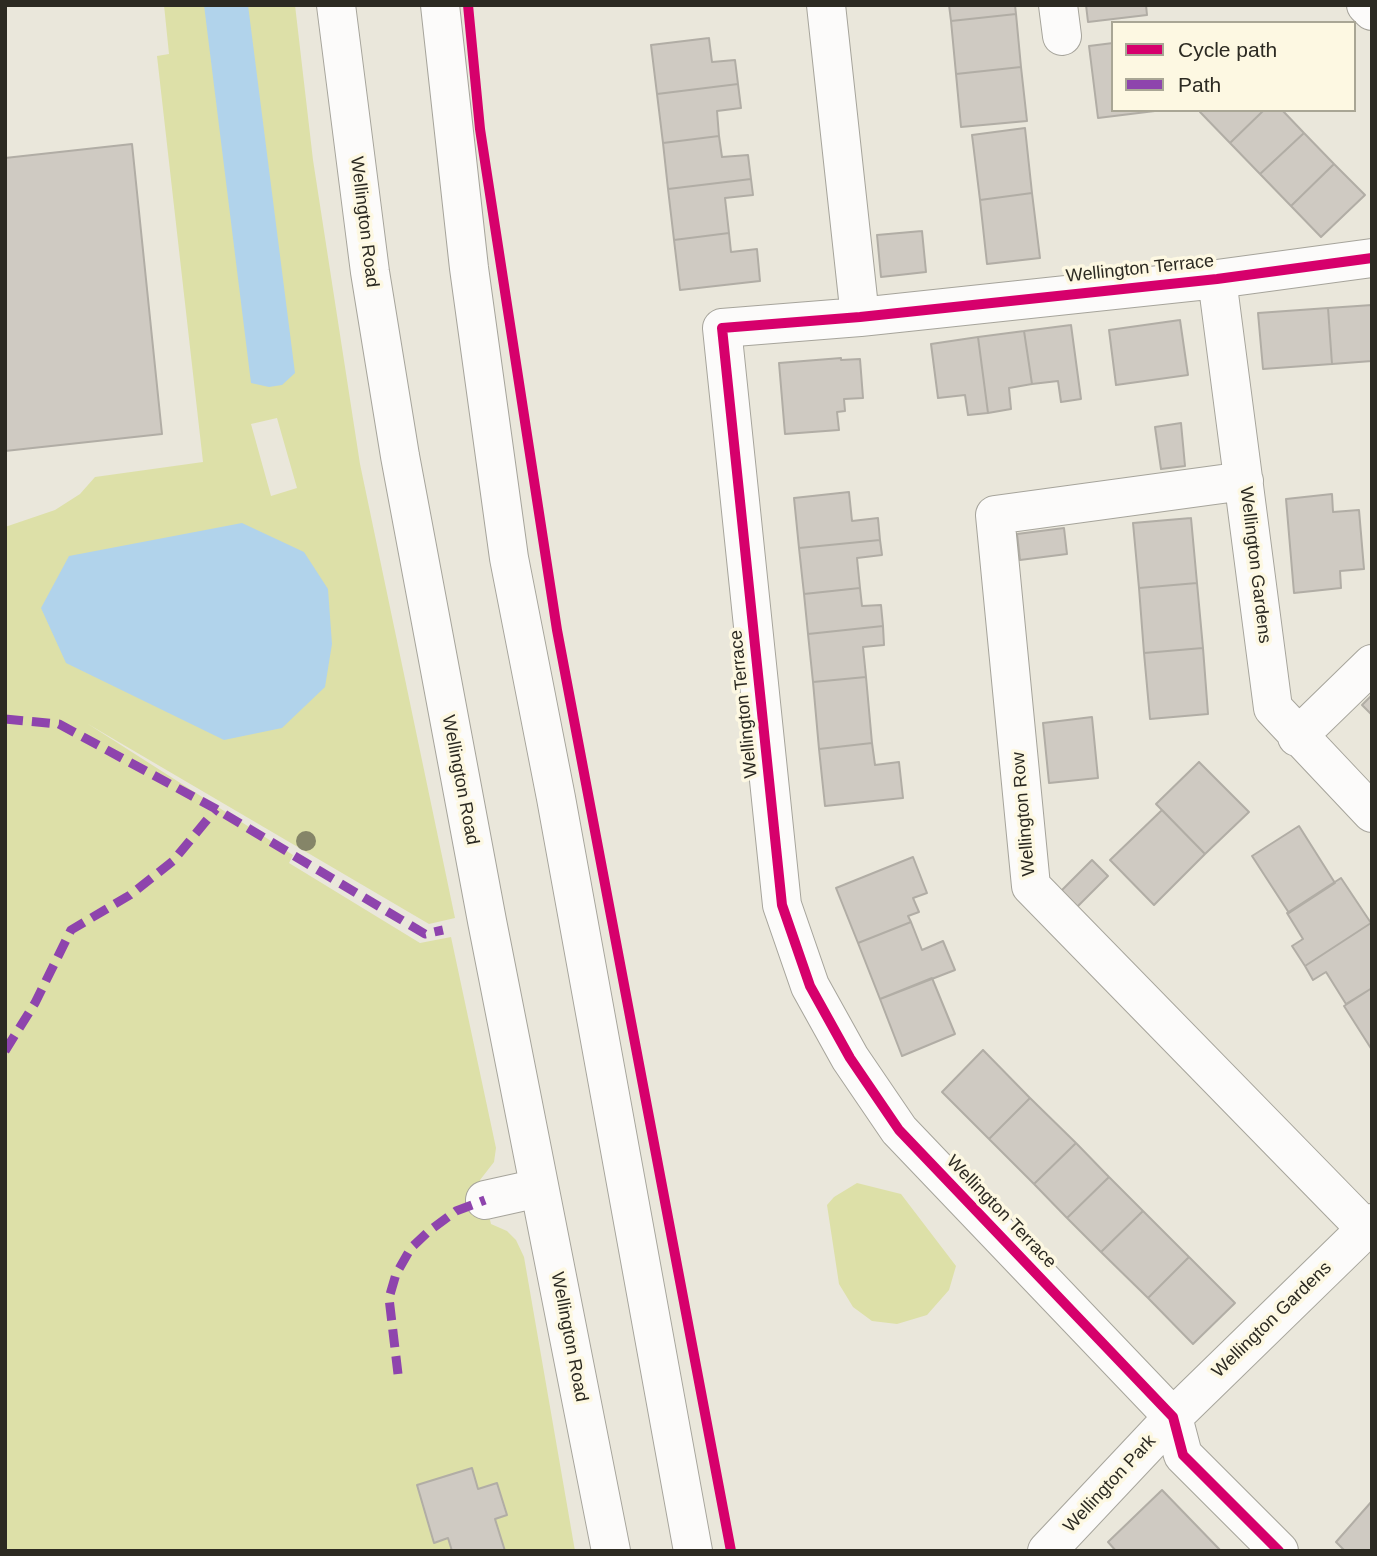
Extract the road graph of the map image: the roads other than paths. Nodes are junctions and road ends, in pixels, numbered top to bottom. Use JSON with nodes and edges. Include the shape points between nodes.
{"nodes":[{"id":1,"x":336,"y":5,"type":"edge"},
{"id":2,"x":440,"y":5,"type":"edge"},
{"id":3,"x":826,"y":5,"type":"edge"},
{"id":4,"x":1366,"y":5,"type":"edge"},
{"id":5,"x":1372,"y":11,"type":"edge"},
{"id":6,"x":1372,"y":258,"type":"edge"},
{"id":7,"x":1217,"y":279,"type":"junction"},
{"id":8,"x":860,"y":317,"type":"junction"},
{"id":9,"x":1244,"y":481,"type":"junction"},
{"id":10,"x":1372,"y":664,"type":"edge"},
{"id":11,"x":1297,"y":737,"type":"junction"},
{"id":12,"x":1372,"y":813,"type":"edge"},
{"id":13,"x":539,"y":1188,"type":"junction"},
{"id":14,"x":485,"y":1200,"type":"dead end"},
{"id":15,"x":1369,"y":1226,"type":"edge"},
{"id":16,"x":1173,"y":1417,"type":"junction"},
{"id":17,"x":611,"y":1551,"type":"edge"},
{"id":18,"x":693,"y":1551,"type":"edge"},
{"id":19,"x":1047,"y":1551,"type":"edge"},
{"id":20,"x":1279,"y":1551,"type":"edge"}],
"edges":[{"from":1,"to":13,"type":"street","name":"Wellington Road","via":[[370,272],[398,443]]},
{"from":2,"to":18,"type":"street","via":[[469,268],[509,558]]},
{"from":3,"to":8,"type":"street"},
{"from":4,"to":5,"type":"street"},
{"from":6,"to":7,"type":"street","name":"Wellington Terrace"},
{"from":7,"to":8,"type":"street","name":"Wellington Terrace"},
{"from":7,"to":9,"type":"street","name":"Wellington Gardens"},
{"from":8,"to":16,"type":"street","name":"Wellington Terrace","via":[[722,328],[782,905],[810,986],[850,1058],[899,1130]]},
{"from":9,"to":11,"type":"street","name":"Wellington Gardens","via":[[1273,708]]},
{"from":9,"to":15,"type":"street","name":"Wellington Row","via":[[995,515],[1031,886]]},
{"from":10,"to":11,"type":"street"},
{"from":11,"to":12,"type":"street","name":"Wellington Gardens"},
{"from":13,"to":14,"type":"street"},
{"from":13,"to":17,"type":"street","name":"Wellington Road"},
{"from":15,"to":16,"type":"street","name":"Wellington Gardens"},
{"from":16,"to":19,"type":"street","name":"Wellington Park"},
{"from":16,"to":20,"type":"street","name":"Wellington Terrace","via":[[1183,1455]]}]}
